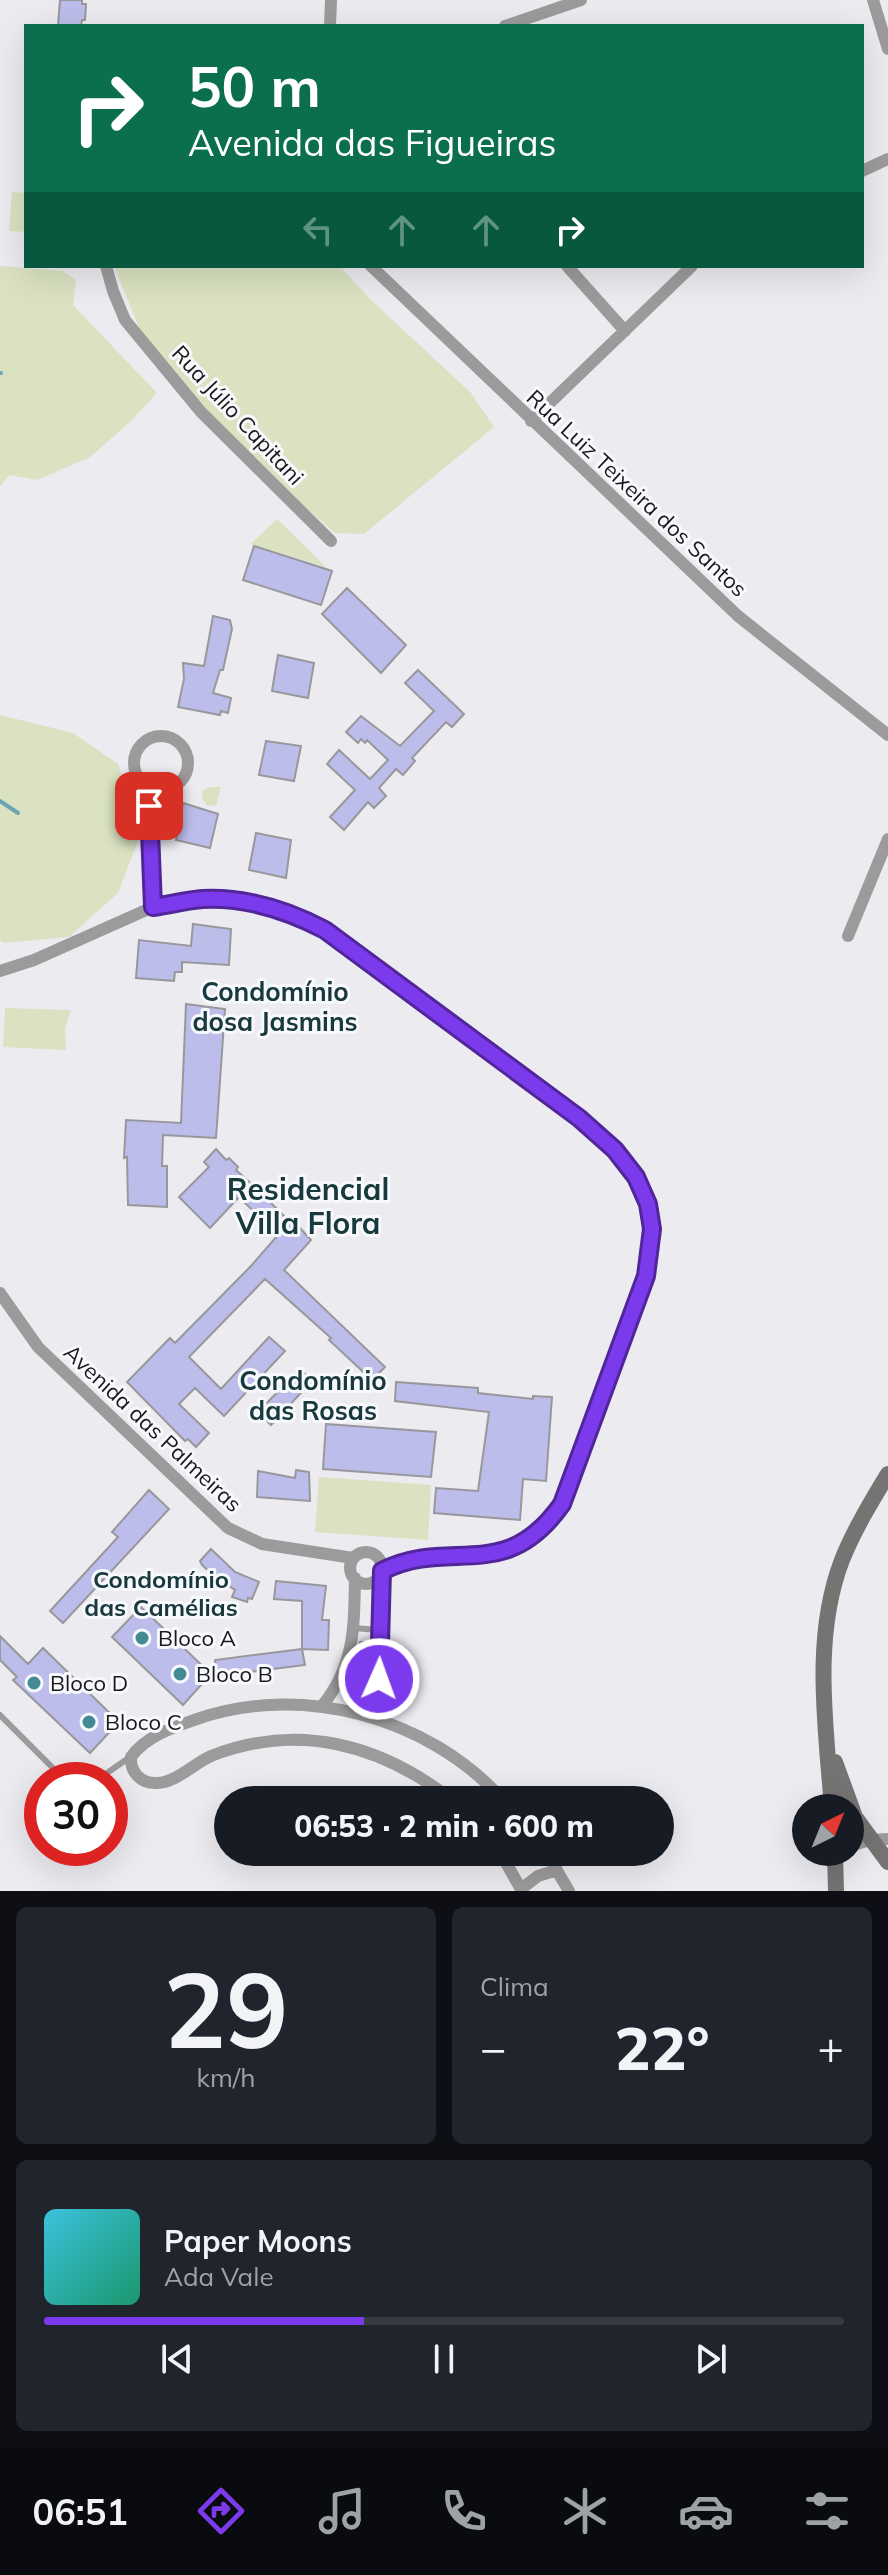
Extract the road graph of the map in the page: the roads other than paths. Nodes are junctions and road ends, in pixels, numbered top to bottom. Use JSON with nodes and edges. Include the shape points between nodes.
{"nodes":[{"id":1,"x":331,"y":0,"type":"edge"},
{"id":2,"x":581,"y":0,"type":"edge"},
{"id":3,"x":873,"y":0,"type":"edge"},
{"id":4,"x":330,"y":24,"type":"edge"},
{"id":5,"x":511,"y":24,"type":"edge"},
{"id":6,"x":888,"y":49,"type":"edge"},
{"id":7,"x":888,"y":159,"type":"edge"},
{"id":8,"x":864,"y":170,"type":"edge"},
{"id":9,"x":107,"y":268,"type":"edge"},
{"id":10,"x":373,"y":268,"type":"edge"},
{"id":11,"x":569,"y":268,"type":"edge"},
{"id":12,"x":690,"y":268,"type":"edge"},
{"id":13,"x":625,"y":331,"type":"junction"},
{"id":14,"x":531,"y":421,"type":"junction"},
{"id":15,"x":331,"y":541,"type":"dead end"},
{"id":16,"x":888,"y":735,"type":"edge"},
{"id":17,"x":150,"y":788,"type":"junction"},
{"id":18,"x":888,"y":839,"type":"edge"},
{"id":19,"x":153,"y":907,"type":"junction"},
{"id":20,"x":848,"y":936,"type":"dead end"},
{"id":21,"x":0,"y":971,"type":"edge"},
{"id":22,"x":0,"y":1293,"type":"edge"},
{"id":23,"x":888,"y":1474,"type":"edge"},
{"id":24,"x":353,"y":1558,"type":"junction"},
{"id":25,"x":381,"y":1573,"type":"junction"},
{"id":26,"x":355,"y":1578,"type":"junction"},
{"id":27,"x":354,"y":1628,"type":"junction"},
{"id":28,"x":381,"y":1630,"type":"junction"},
{"id":29,"x":322,"y":1706,"type":"junction"},
{"id":30,"x":0,"y":1715,"type":"edge"},
{"id":31,"x":383,"y":1721,"type":"junction"},
{"id":32,"x":826,"y":1722,"type":"junction"},
{"id":33,"x":131,"y":1757,"type":"junction"},
{"id":34,"x":47,"y":1762,"type":"edge"},
{"id":35,"x":124,"y":1762,"type":"edge"},
{"id":36,"x":431,"y":1786,"type":"edge"},
{"id":37,"x":488,"y":1786,"type":"edge"},
{"id":38,"x":831,"y":1794,"type":"edge"},
{"id":39,"x":888,"y":1839,"type":"edge"},
{"id":40,"x":870,"y":1840,"type":"junction"},
{"id":41,"x":864,"y":1842,"type":"edge"},
{"id":42,"x":888,"y":1862,"type":"edge"},
{"id":43,"x":508,"y":1866,"type":"edge"},
{"id":44,"x":555,"y":1866,"type":"edge"},
{"id":45,"x":835,"y":1866,"type":"edge"},
{"id":46,"x":557,"y":1870,"type":"junction"},
{"id":47,"x":521,"y":1890,"type":"edge"},
{"id":48,"x":569,"y":1891,"type":"edge"},
{"id":49,"x":836,"y":1891,"type":"edge"}],
"edges":[{"from":1,"to":4,"type":"street"},
{"from":2,"to":5,"type":"street"},
{"from":3,"to":6,"type":"street"},
{"from":7,"to":8,"type":"street"},
{"from":9,"to":15,"type":"street","name":"Rua Júlio Capitani","via":[[125,320],[201,412]]},
{"from":10,"to":14,"type":"street","name":"Rua Luiz Teixeira dos Santos"},
{"from":11,"to":13,"type":"street"},
{"from":12,"to":13,"type":"street"},
{"from":13,"to":14,"type":"street"},
{"from":14,"to":16,"type":"street","name":"Rua Luiz Teixeira dos Santos","via":[[738,616]]},
{"from":17,"to":17,"type":"street","via":[[167,790],[187,773],[184,747],[169,737],[151,737],[135,753],[137,776]]},
{"from":17,"to":19,"type":"street"},
{"from":18,"to":20,"type":"street"},
{"from":19,"to":21,"type":"street"},
{"from":19,"to":25,"type":"street","via":[[204,899],[248,903],[277,908],[325,930],[579,1118],[615,1150],[648,1204],[652,1229],[646,1276],[571,1482],[550,1521],[531,1538],[493,1555],[402,1562]]},
{"from":22,"to":24,"type":"street","name":"Avenida das Palmeiras","via":[[38,1347],[228,1528],[262,1544]]},
{"from":23,"to":32,"type":"main road","via":[[842,1561],[828,1610]]},
{"from":24,"to":25,"type":"street","via":[[373,1553],[381,1561]]},
{"from":24,"to":26,"type":"street"},
{"from":25,"to":26,"type":"street","via":[[368,1583]]},
{"from":25,"to":28,"type":"street"},
{"from":26,"to":27,"type":"street"},
{"from":27,"to":28,"type":"lane"},
{"from":27,"to":29,"type":"street","via":[[342,1679]]},
{"from":28,"to":31,"type":"street"},
{"from":29,"to":31,"type":"street"},
{"from":29,"to":33,"type":"street","via":[[277,1703],[210,1714],[146,1741]]},
{"from":30,"to":34,"type":"lane"},
{"from":31,"to":37,"type":"street","via":[[428,1740]]},
{"from":32,"to":38,"type":"main road"},
{"from":32,"to":40,"type":"main road","via":[[838,1775]]},
{"from":33,"to":35,"type":"lane"},
{"from":33,"to":36,"type":"street","via":[[139,1778],[159,1783],[242,1747],[318,1740],[396,1763]]},
{"from":39,"to":40,"type":"street"},
{"from":40,"to":41,"type":"street"},
{"from":40,"to":42,"type":"main road"},
{"from":43,"to":47,"type":"street"},
{"from":44,"to":46,"type":"street"},
{"from":45,"to":49,"type":"main road"},
{"from":46,"to":47,"type":"street"},
{"from":46,"to":48,"type":"street"}]}
